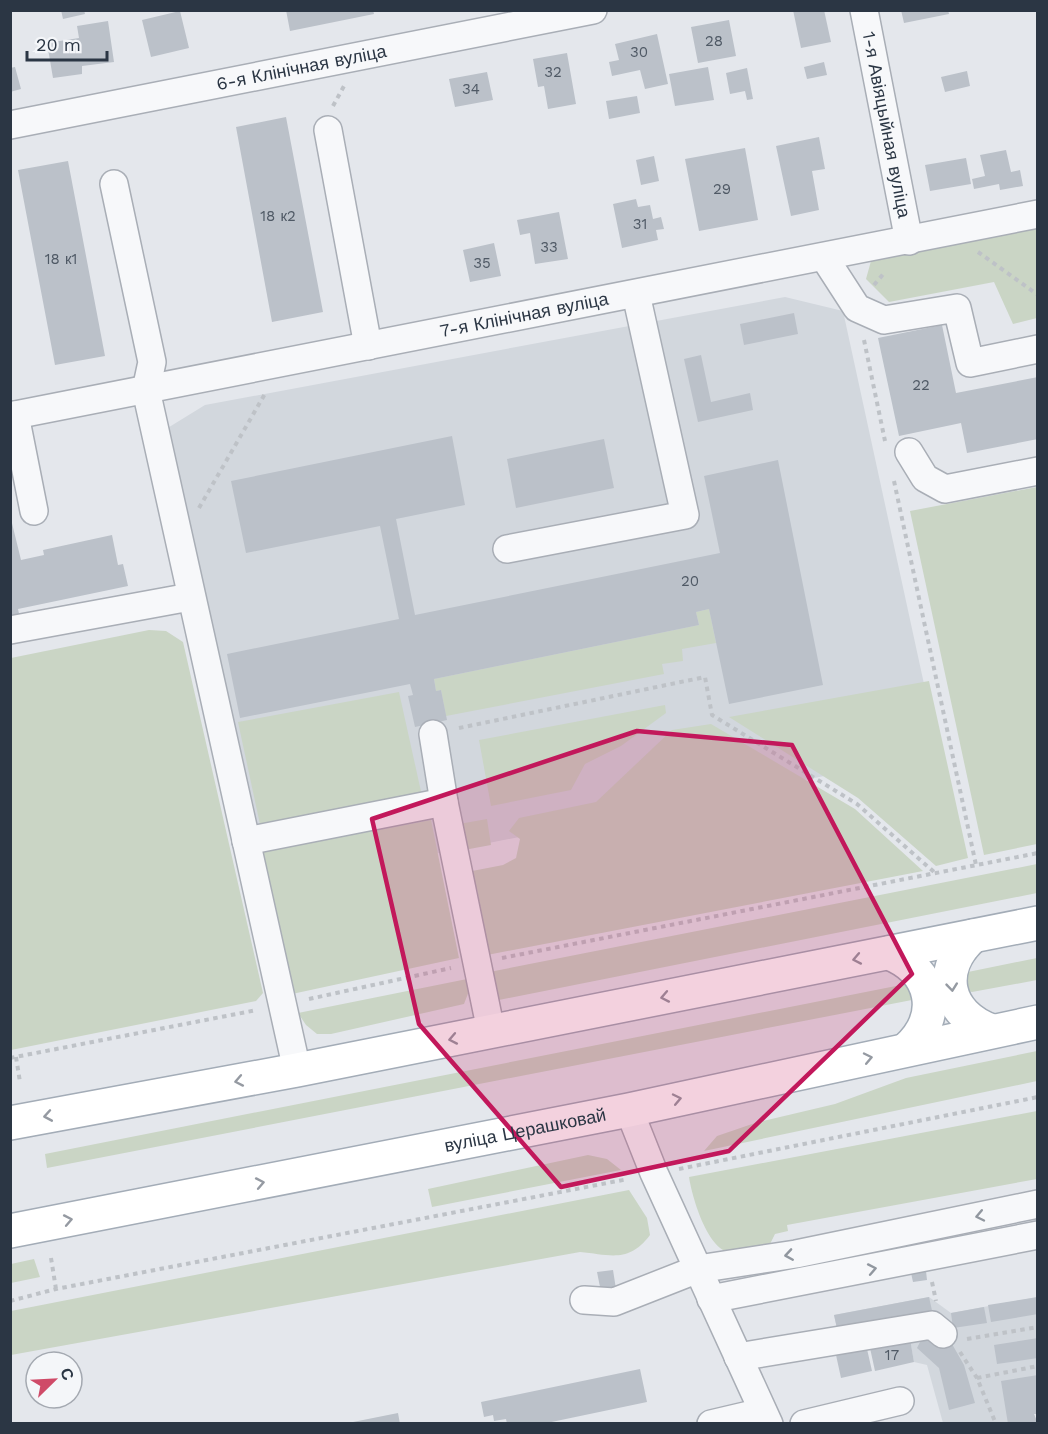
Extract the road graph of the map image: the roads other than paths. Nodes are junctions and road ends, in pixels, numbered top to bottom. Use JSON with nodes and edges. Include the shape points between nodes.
{"nodes":[{"id":1,"x":593,"y":10,"type":"edge"},
{"id":2,"x":864,"y":10,"type":"edge"},
{"id":3,"x":10,"y":125,"type":"edge"},
{"id":4,"x":328,"y":130,"type":"dead end"},
{"id":5,"x":114,"y":184,"type":"dead end"},
{"id":6,"x":1038,"y":214,"type":"edge"},
{"id":7,"x":909,"y":241,"type":"junction"},
{"id":8,"x":824,"y":257,"type":"junction"},
{"id":9,"x":636,"y":294,"type":"junction"},
{"id":10,"x":368,"y":346,"type":"junction"},
{"id":11,"x":1038,"y":350,"type":"edge"},
{"id":12,"x":146,"y":390,"type":"junction"},
{"id":13,"x":13,"y":416,"type":"edge"},
{"id":14,"x":896,"y":457,"type":"road end"},
{"id":15,"x":1038,"y":471,"type":"edge"},
{"id":16,"x":34,"y":511,"type":"dead end"},
{"id":17,"x":507,"y":549,"type":"dead end"},
{"id":18,"x":190,"y":597,"type":"junction"},
{"id":19,"x":10,"y":630,"type":"edge"},
{"id":20,"x":444,"y":737,"type":"road end"},
{"id":21,"x":444,"y":802,"type":"junction"},
{"id":22,"x":246,"y":841,"type":"junction"},
{"id":23,"x":1038,"y":923,"type":"edge"},
{"id":24,"x":973,"y":936,"type":"junction"},
{"id":25,"x":889,"y":952,"type":"junction"},
{"id":26,"x":1038,"y":1022,"type":"edge"},
{"id":27,"x":491,"y":1031,"type":"junction"},
{"id":28,"x":992,"y":1031,"type":"junction"},
{"id":29,"x":907,"y":1049,"type":"junction"},
{"id":30,"x":297,"y":1070,"type":"junction"},
{"id":31,"x":629,"y":1110,"type":"junction"},
{"id":32,"x":10,"y":1123,"type":"edge"},
{"id":33,"x":1038,"y":1204,"type":"edge"},
{"id":34,"x":10,"y":1231,"type":"edge"},
{"id":35,"x":1038,"y":1235,"type":"edge"},
{"id":36,"x":698,"y":1269,"type":"junction"},
{"id":37,"x":711,"y":1299,"type":"junction"},
{"id":38,"x":584,"y":1300,"type":"dead end"},
{"id":39,"x":955,"y":1341,"type":"road end"},
{"id":40,"x":738,"y":1357,"type":"junction"},
{"id":41,"x":900,"y":1401,"type":"dead end"},
{"id":42,"x":766,"y":1418,"type":"edge"},
{"id":43,"x":725,"y":1422,"type":"edge"},
{"id":44,"x":804,"y":1424,"type":"edge"}],
"edges":[{"from":1,"to":3,"type":"street","name":"6-я Клінічная вуліца"},
{"from":2,"to":7,"type":"street","name":"1-я Авіяцыйная вуліца"},
{"from":4,"to":10,"type":"street"},
{"from":5,"to":12,"type":"street","via":[[152,362]]},
{"from":6,"to":7,"type":"street","name":"7-я Клінічная вуліца"},
{"from":7,"to":8,"type":"street","name":"7-я Клінічная вуліца"},
{"from":8,"to":9,"type":"street","name":"7-я Клінічная вуліца"},
{"from":8,"to":11,"type":"street","via":[[857,308],[884,320],[957,308],[970,363]]},
{"from":9,"to":10,"type":"street","name":"7-я Клінічная вуліца"},
{"from":9,"to":17,"type":"street","via":[[686,515]]},
{"from":10,"to":12,"type":"street","name":"7-я Клінічная вуліца"},
{"from":12,"to":13,"type":"street","name":"7-я Клінічная вуліца"},
{"from":12,"to":18,"type":"street"},
{"from":13,"to":16,"type":"street"},
{"from":14,"to":15,"type":"street","via":[[945,489]]},
{"from":18,"to":19,"type":"street"},
{"from":18,"to":22,"type":"street"},
{"from":20,"to":21,"type":"street"},
{"from":21,"to":22,"type":"street"},
{"from":21,"to":27,"type":"street"},
{"from":22,"to":30,"type":"street"},
{"from":23,"to":24,"type":"main road"},
{"from":24,"to":25,"type":"main road"},
{"from":24,"to":28,"type":"main road","one_way":true,"via":[[955,957],[950,985],[959,1010],[980,1027]]},
{"from":25,"to":27,"type":"main road","one_way":true},
{"from":25,"to":29,"type":"main road","via":[[913,966],[928,990],[929,1010],[924,1029]]},
{"from":26,"to":28,"type":"main road","name":"вуліца Церашковай"},
{"from":27,"to":30,"type":"main road","one_way":true},
{"from":28,"to":29,"type":"main road","name":"вуліца Церашковай"},
{"from":31,"to":29,"type":"main road","name":"вуліца Церашковай","one_way":true},
{"from":30,"to":32,"type":"main road","one_way":true},
{"from":34,"to":31,"type":"main road","name":"вуліца Церашковай","one_way":true},
{"from":31,"to":36,"type":"street"},
{"from":33,"to":36,"type":"street","one_way":true,"via":[[796,1254]]},
{"from":37,"to":35,"type":"street","one_way":true},
{"from":36,"to":37,"type":"street"},
{"from":36,"to":38,"type":"street","via":[[614,1302]]},
{"from":37,"to":40,"type":"street"},
{"from":39,"to":40,"type":"street","via":[[932,1325]]},
{"from":40,"to":42,"type":"street"},
{"from":41,"to":44,"type":"street"},
{"from":42,"to":43,"type":"street"}]}
